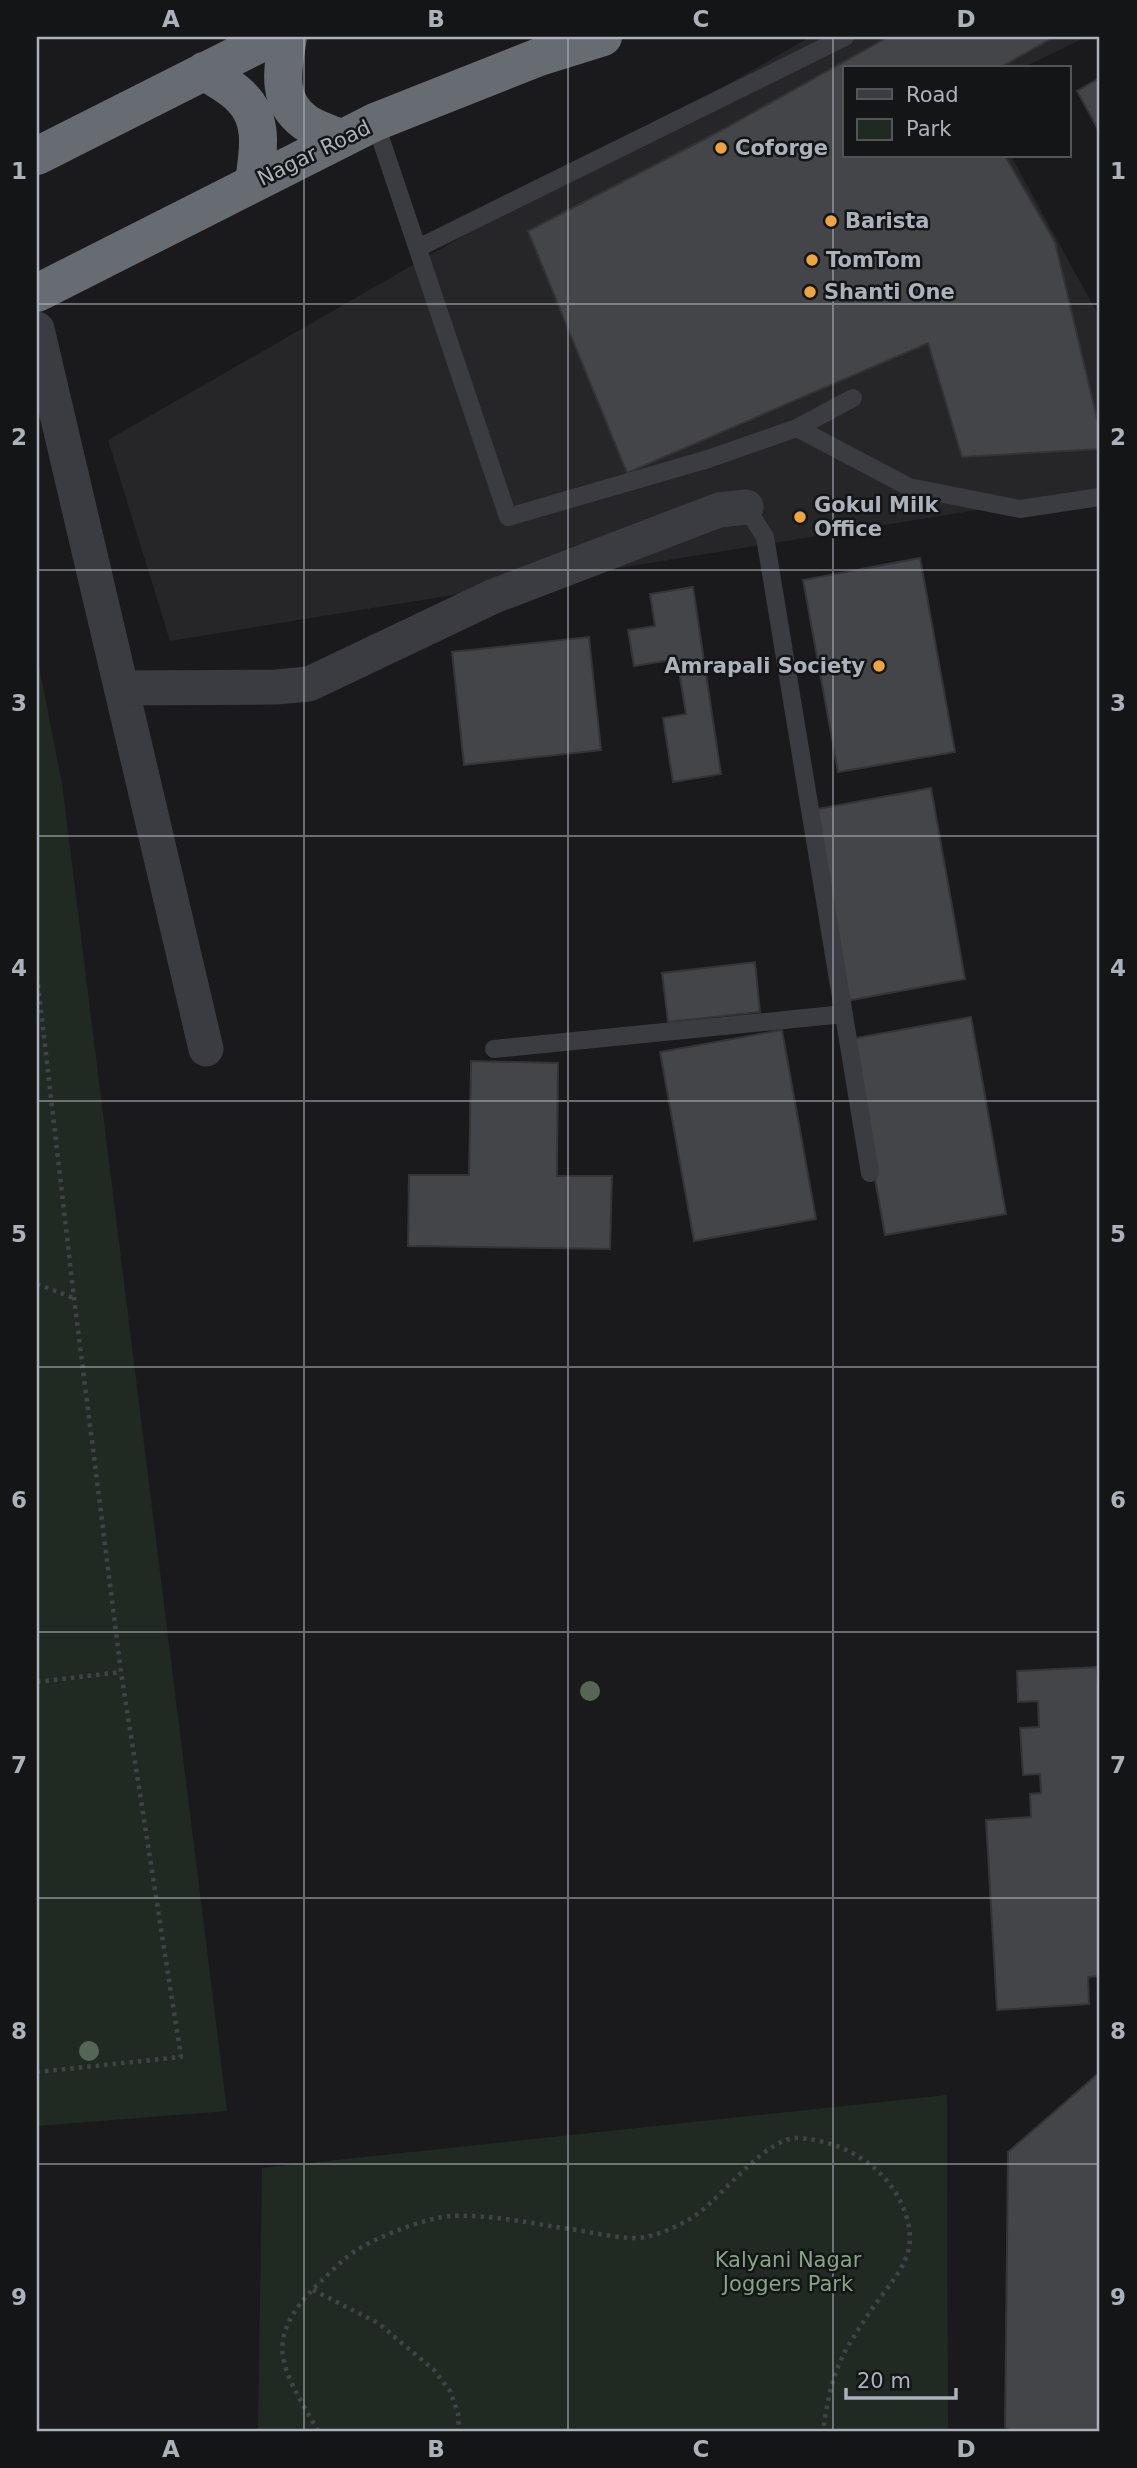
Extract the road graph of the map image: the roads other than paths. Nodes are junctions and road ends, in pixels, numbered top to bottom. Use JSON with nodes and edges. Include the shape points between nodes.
{"nodes":[{"id":1,"x":273,"y":37,"type":"edge"},
{"id":2,"x":288,"y":37,"type":"edge"},
{"id":3,"x":603,"y":37,"type":"edge"},
{"id":4,"x":845,"y":37,"type":"edge"},
{"id":5,"x":204,"y":71,"type":"junction"},
{"id":6,"x":375,"y":122,"type":"junction"},
{"id":7,"x":340,"y":138,"type":"junction"},
{"id":8,"x":37,"y":156,"type":"edge"},
{"id":9,"x":254,"y":182,"type":"junction"},
{"id":10,"x":418,"y":248,"type":"junction"},
{"id":11,"x":37,"y":293,"type":"edge"},
{"id":12,"x":37,"y":329,"type":"edge"},
{"id":13,"x":853,"y":398,"type":"dead end"},
{"id":14,"x":797,"y":428,"type":"junction"},
{"id":15,"x":1100,"y":497,"type":"edge"},
{"id":16,"x":746,"y":507,"type":"joint"},
{"id":17,"x":121,"y":688,"type":"junction"},
{"id":18,"x":844,"y":1014,"type":"junction"},
{"id":19,"x":206,"y":1049,"type":"dead end"},
{"id":20,"x":494,"y":1049,"type":"dead end"},
{"id":21,"x":870,"y":1173,"type":"dead end"}],
"edges":[{"from":1,"to":5,"type":"highway"},
{"from":2,"to":7,"type":"highway","via":[[281,75],[287,100],[305,122]]},
{"from":3,"to":6,"type":"highway","name":"Nagar Road","via":[[539,57]]},
{"from":4,"to":10,"type":"lane"},
{"from":5,"to":8,"type":"highway"},
{"from":5,"to":9,"type":"highway","via":[[241,96],[254,115],[259,142]]},
{"from":6,"to":7,"type":"highway","name":"Nagar Road"},
{"from":6,"to":10,"type":"lane"},
{"from":7,"to":9,"type":"highway","name":"Nagar Road"},
{"from":9,"to":11,"type":"highway","name":"Nagar Road"},
{"from":10,"to":14,"type":"lane","via":[[508,517]]},
{"from":12,"to":17,"type":"street"},
{"from":13,"to":14,"type":"lane"},
{"from":14,"to":15,"type":"lane","via":[[909,487],[1020,509]]},
{"from":16,"to":17,"type":"street","via":[[719,510],[537,578],[309,684]]},
{"from":16,"to":18,"type":"lane","via":[[765,537]]},
{"from":17,"to":19,"type":"street"},
{"from":18,"to":20,"type":"lane"},
{"from":18,"to":21,"type":"lane"}]}
